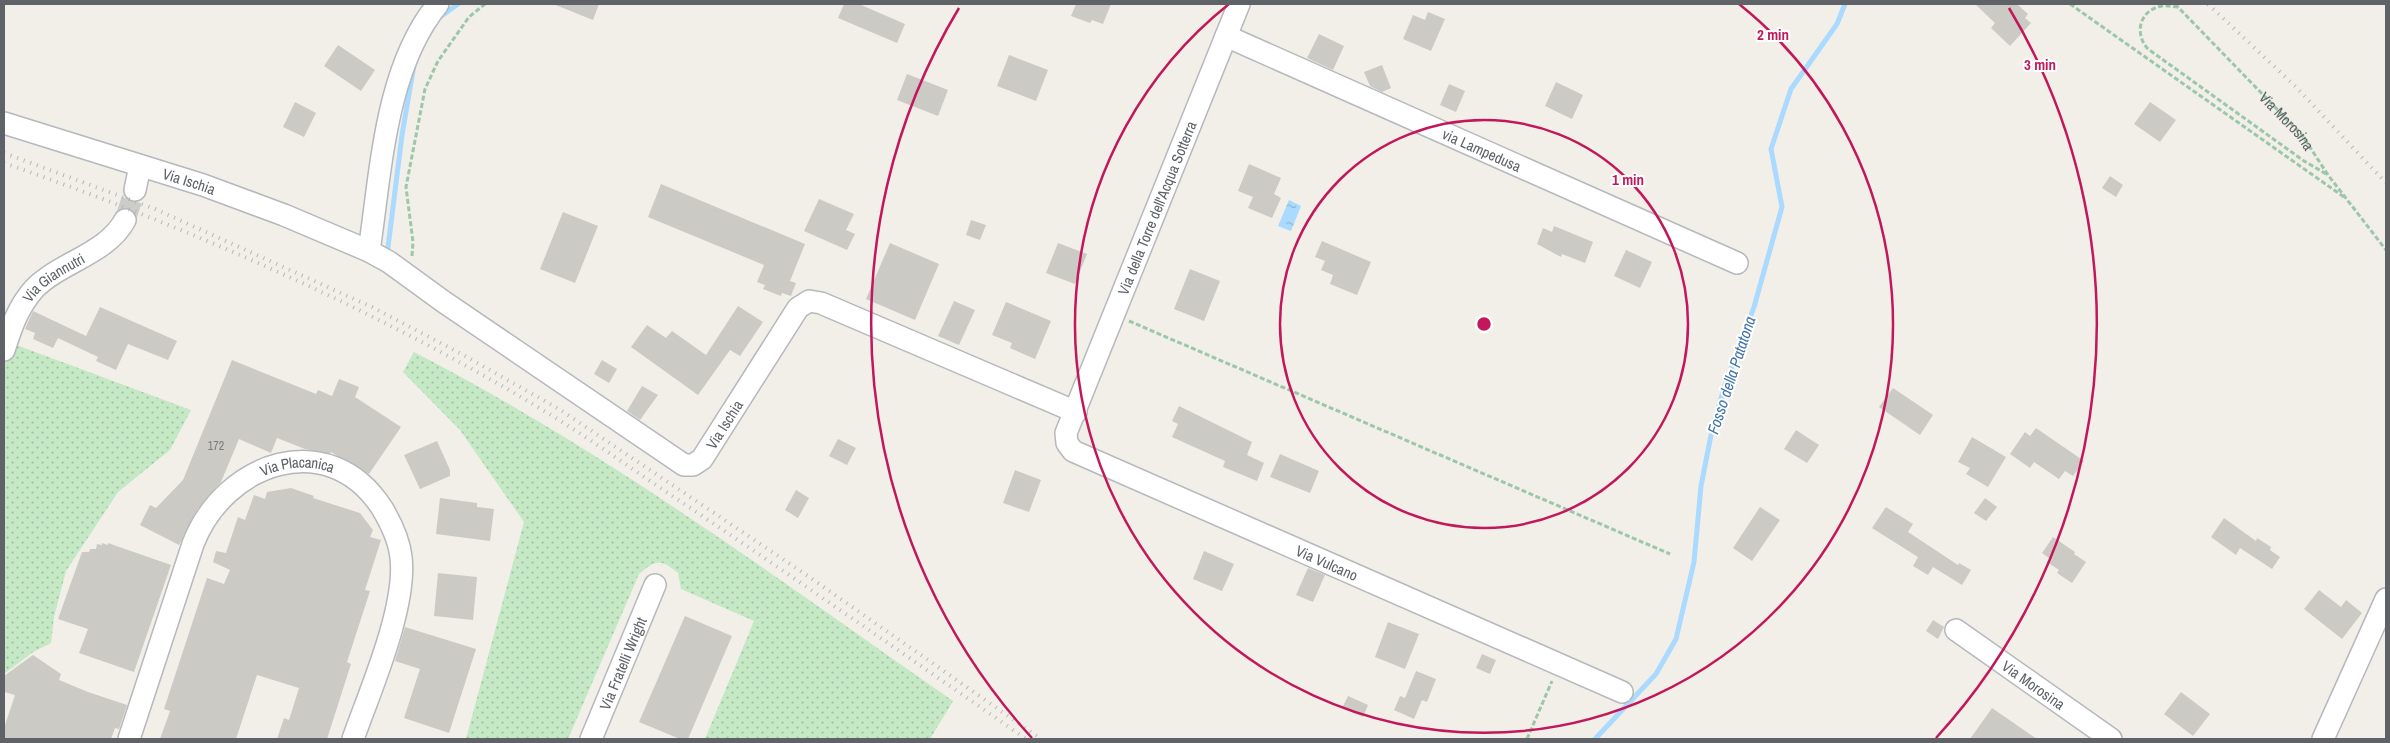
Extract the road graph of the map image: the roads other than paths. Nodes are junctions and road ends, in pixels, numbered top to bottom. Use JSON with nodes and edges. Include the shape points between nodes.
{"nodes":[{"id":1,"x":438,"y":4,"type":"edge"},
{"id":2,"x":1239,"y":4,"type":"edge"},
{"id":3,"x":1226,"y":36,"type":"junction"},
{"id":4,"x":4,"y":123,"type":"edge"},
{"id":5,"x":140,"y":166,"type":"junction"},
{"id":6,"x":135,"y":190,"type":"tunnel mouth"},
{"id":7,"x":125,"y":220,"type":"tunnel mouth"},
{"id":8,"x":381,"y":258,"type":"junction"},
{"id":9,"x":1737,"y":264,"type":"dead end"},
{"id":10,"x":4,"y":350,"type":"edge"},
{"id":11,"x":1076,"y":412,"type":"junction"},
{"id":12,"x":655,"y":586,"type":"dead end"},
{"id":13,"x":2386,"y":600,"type":"edge"},
{"id":14,"x":1956,"y":630,"type":"dead end"},
{"id":15,"x":1622,"y":692,"type":"dead end"},
{"id":16,"x":129,"y":739,"type":"edge"},
{"id":17,"x":353,"y":739,"type":"edge"},
{"id":18,"x":591,"y":739,"type":"edge"},
{"id":19,"x":2111,"y":739,"type":"edge"},
{"id":20,"x":2324,"y":739,"type":"edge"}],
"edges":[{"from":1,"to":8,"type":"street","via":[[412,46],[401,77],[384,150]]},
{"from":2,"to":3,"type":"street","name":"Via della Torre dell'Acqua Sotterra"},
{"from":3,"to":9,"type":"street","name":"via Lampedusa"},
{"from":3,"to":11,"type":"street","name":"Via della Torre dell'Acqua Sotterra"},
{"from":4,"to":5,"type":"street","name":"Via Ischia"},
{"from":5,"to":6,"type":"street"},
{"from":5,"to":8,"type":"street","name":"Via Ischia","via":[[261,206]]},
{"from":7,"to":10,"type":"street","name":"Via Giannutri","via":[[110,238],[48,277],[34,290],[18,312]]},
{"from":8,"to":11,"type":"street","name":"Via Ischia","via":[[687,466],[702,458],[798,308],[809,301],[821,303]]},
{"from":11,"to":15,"type":"street","name":"Via Vulcano","via":[[1066,436],[1073,451]]},
{"from":12,"to":18,"type":"street","name":"Via Fratelli Wright"},
{"from":13,"to":20,"type":"street"},
{"from":14,"to":19,"type":"street","name":"Via Morosina"},
{"from":16,"to":17,"type":"street","name":"Via Placanica","via":[[192,544],[206,516],[221,497],[240,482],[265,470],[301,460],[339,468],[364,486],[385,514],[400,547],[402,568],[397,605]]}]}
